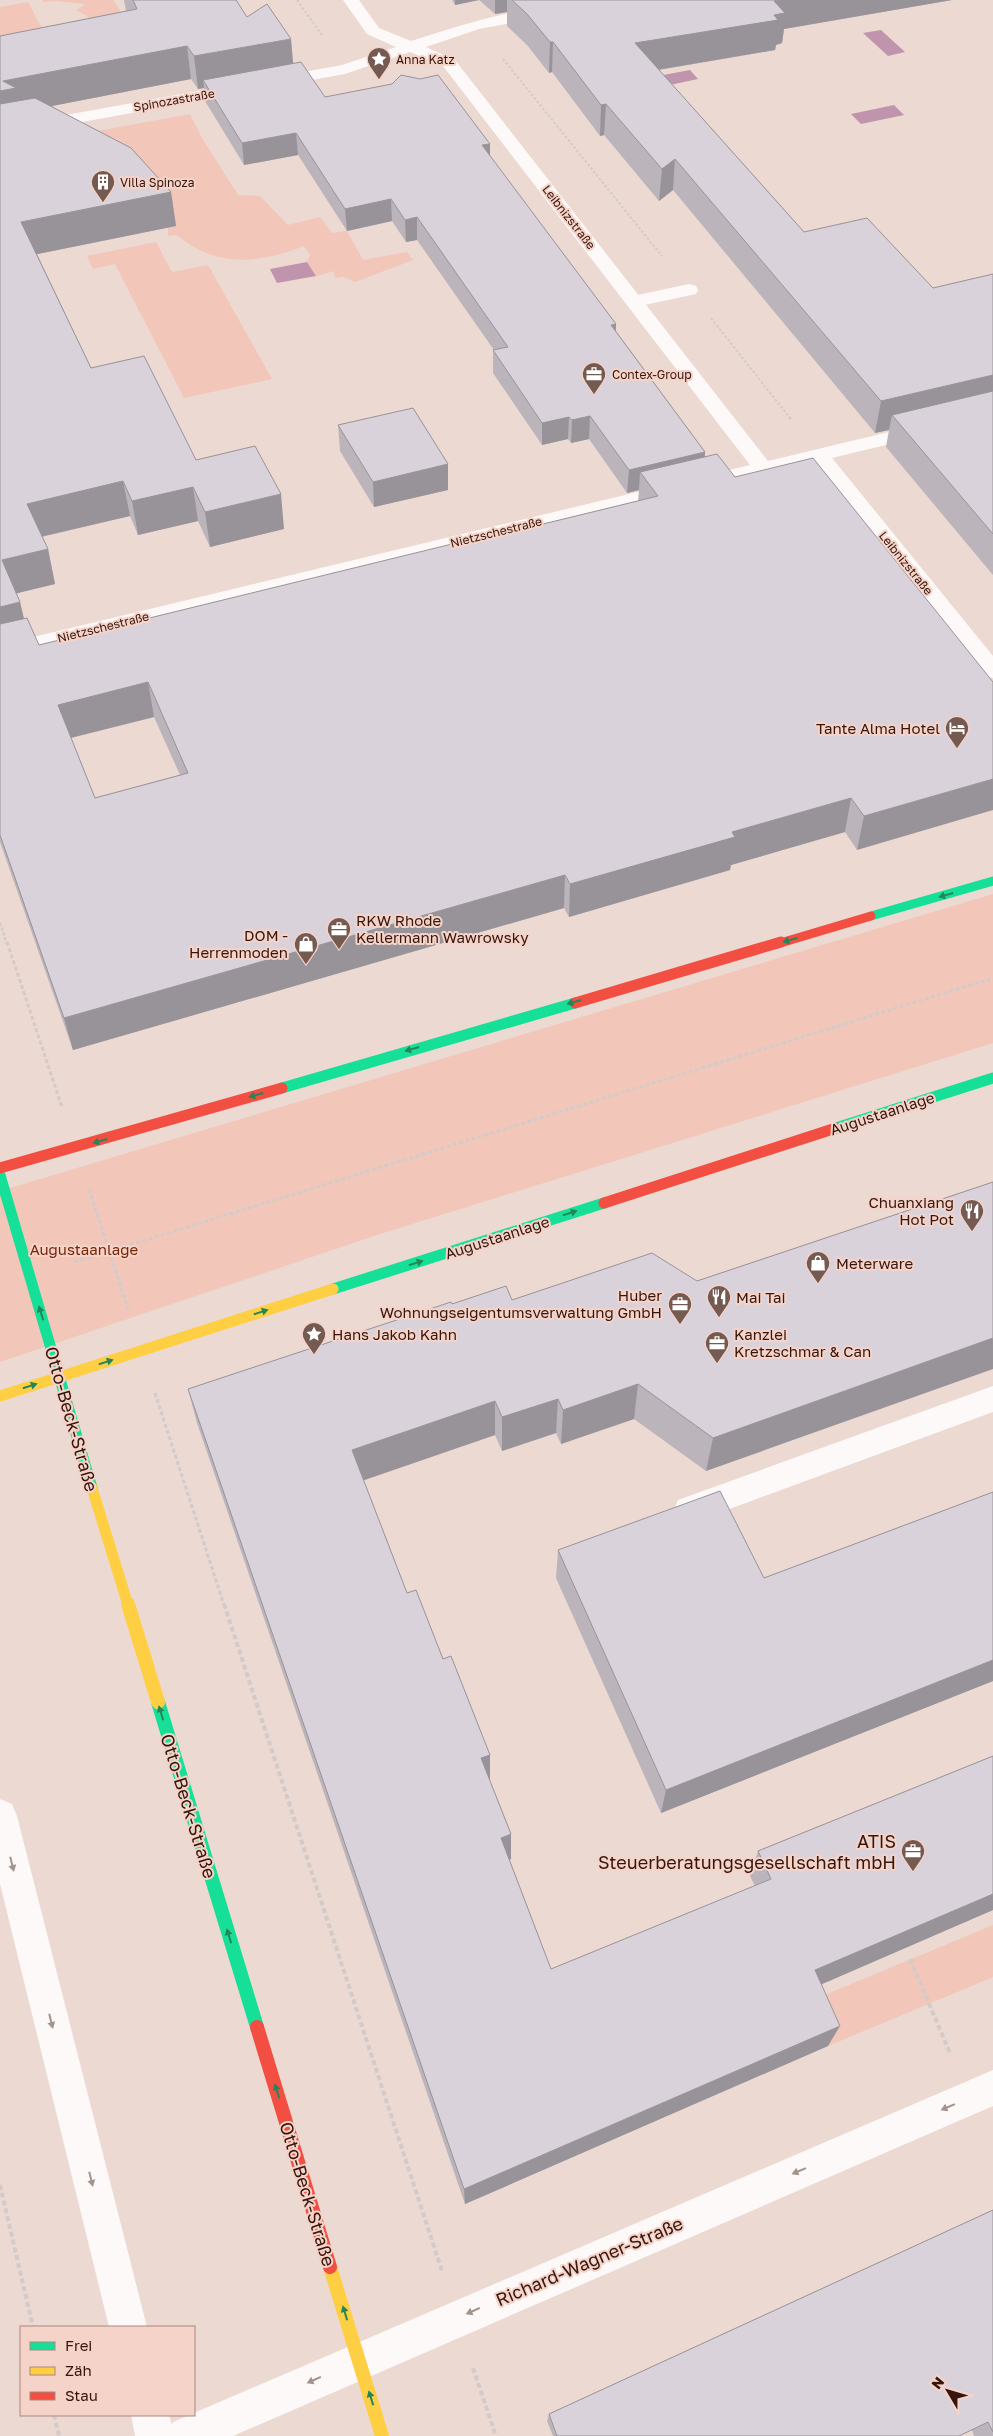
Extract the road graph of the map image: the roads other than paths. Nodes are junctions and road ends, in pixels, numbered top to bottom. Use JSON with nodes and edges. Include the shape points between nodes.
{"nodes":[{"id":1,"x":351,"y":0,"type":"edge"},
{"id":2,"x":608,"y":0,"type":"edge"},
{"id":3,"x":410,"y":46,"type":"junction"},
{"id":4,"x":0,"y":132,"type":"edge"},
{"id":5,"x":689,"y":290,"type":"road end"},
{"id":6,"x":635,"y":301,"type":"junction"},
{"id":7,"x":993,"y":413,"type":"edge"},
{"id":8,"x":819,"y":455,"type":"junction"},
{"id":9,"x":763,"y":468,"type":"junction"},
{"id":10,"x":0,"y":652,"type":"edge"},
{"id":11,"x":993,"y":671,"type":"edge"},
{"id":12,"x":993,"y":881,"type":"edge"},
{"id":13,"x":993,"y":1078,"type":"edge"},
{"id":14,"x":0,"y":1168,"type":"edge"},
{"id":15,"x":0,"y":1176,"type":"edge"},
{"id":16,"x":60,"y":1377,"type":"junction"},
{"id":17,"x":0,"y":1396,"type":"edge"},
{"id":18,"x":993,"y":1399,"type":"edge"},
{"id":19,"x":681,"y":1512,"type":"edge"},
{"id":20,"x":0,"y":1816,"type":"edge"},
{"id":21,"x":981,"y":2093,"type":"edge"},
{"id":22,"x":128,"y":2326,"type":"edge"},
{"id":23,"x":359,"y":2360,"type":"junction"},
{"id":24,"x":150,"y":2416,"type":"edge"},
{"id":25,"x":155,"y":2436,"type":"edge"},
{"id":26,"x":187,"y":2436,"type":"edge"},
{"id":27,"x":382,"y":2436,"type":"edge"}],
"edges":[{"from":1,"to":3,"type":"street","name":"Leibnizstraße","via":[[373,31]]},
{"from":2,"to":3,"type":"street","name":"Spinozastraße","via":[[476,25]]},
{"from":3,"to":4,"type":"street","name":"Spinozastraße","via":[[345,69]]},
{"from":3,"to":6,"type":"street","name":"Leibnizstraße","via":[[449,63]]},
{"from":5,"to":6,"type":"street"},
{"from":6,"to":9,"type":"street","name":"Leibnizstraße"},
{"from":7,"to":8,"type":"street","name":"Nietzschestraße"},
{"from":8,"to":9,"type":"street","name":"Nietzschestraße"},
{"from":8,"to":11,"type":"street","name":"Leibnizstraße"},
{"from":9,"to":10,"type":"street","name":"Nietzschestraße"},
{"from":12,"to":14,"type":"main road","one_way":true},
{"from":16,"to":13,"type":"main road","name":"Augustaanlage","one_way":true},
{"from":16,"to":15,"type":"main road","name":"Otto-Beck-Straße","one_way":true},
{"from":17,"to":16,"type":"main road","name":"Augustaanlage","one_way":true},
{"from":23,"to":16,"type":"main road","name":"Otto-Beck-Straße","one_way":true},
{"from":18,"to":19,"type":"street"},
{"from":20,"to":22,"type":"street","one_way":true},
{"from":21,"to":23,"type":"street","name":"Richard-Wagner-Straße","one_way":true},
{"from":23,"to":26,"type":"street","name":"Richard-Wagner-Straße","one_way":true},
{"from":27,"to":23,"type":"main road","name":"Otto-Beck-Straße","one_way":true},
{"from":24,"to":25,"type":"street"}]}
